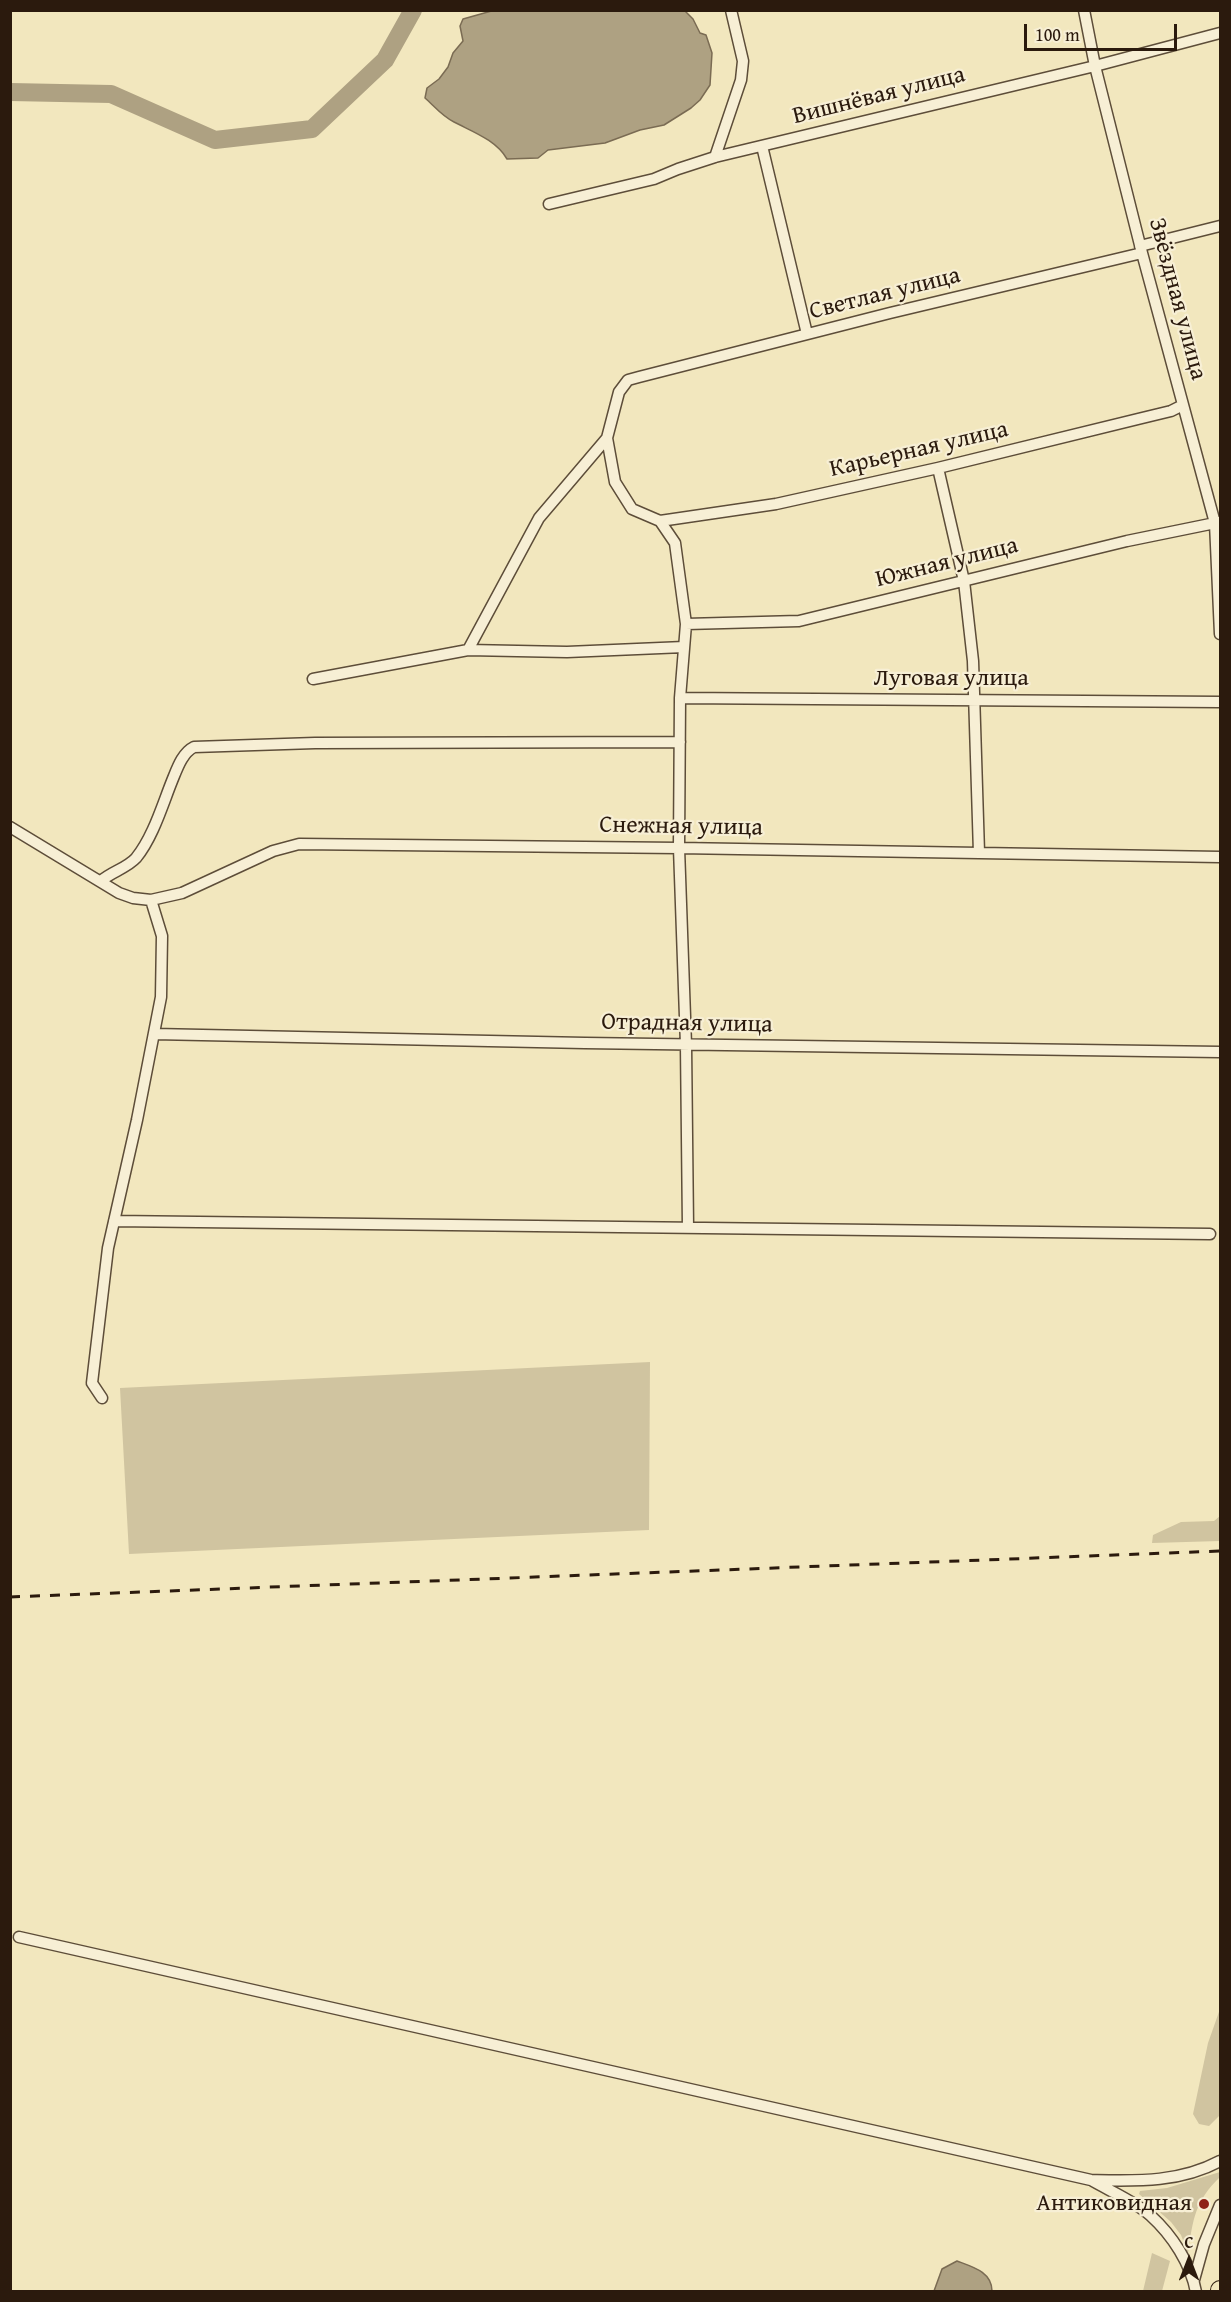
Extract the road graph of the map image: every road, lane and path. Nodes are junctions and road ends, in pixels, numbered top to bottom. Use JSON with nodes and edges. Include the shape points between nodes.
{"nodes":[{"id":1,"x":731,"y":10,"type":"edge"},
{"id":2,"x":1084,"y":10,"type":"edge"},
{"id":3,"x":1221,"y":33,"type":"edge"},
{"id":4,"x":1095,"y":66,"type":"junction"},
{"id":5,"x":762,"y":146,"type":"junction"},
{"id":6,"x":715,"y":157,"type":"junction"},
{"id":7,"x":549,"y":204,"type":"dead end"},
{"id":8,"x":1221,"y":226,"type":"edge"},
{"id":9,"x":1141,"y":250,"type":"junction"},
{"id":10,"x":807,"y":334,"type":"junction"},
{"id":11,"x":1183,"y":405,"type":"junction"},
{"id":12,"x":607,"y":438,"type":"junction"},
{"id":13,"x":938,"y":468,"type":"junction"},
{"id":14,"x":660,"y":521,"type":"junction"},
{"id":15,"x":1218,"y":523,"type":"edge"},
{"id":16,"x":964,"y":581,"type":"junction"},
{"id":17,"x":686,"y":624,"type":"junction"},
{"id":18,"x":1221,"y":634,"type":"edge"},
{"id":19,"x":684,"y":647,"type":"junction"},
{"id":20,"x":468,"y":650,"type":"junction"},
{"id":21,"x":313,"y":680,"type":"dead end"},
{"id":22,"x":680,"y":698,"type":"junction"},
{"id":23,"x":973,"y":700,"type":"junction"},
{"id":24,"x":1221,"y":702,"type":"edge"},
{"id":25,"x":680,"y":742,"type":"junction"},
{"id":26,"x":10,"y":827,"type":"edge"},
{"id":27,"x":679,"y":848,"type":"junction"},
{"id":28,"x":979,"y":853,"type":"junction"},
{"id":29,"x":1221,"y":857,"type":"edge"},
{"id":30,"x":101,"y":881,"type":"junction"},
{"id":31,"x":152,"y":900,"type":"junction"},
{"id":32,"x":154,"y":1034,"type":"junction"},
{"id":33,"x":686,"y":1045,"type":"junction"},
{"id":34,"x":1221,"y":1052,"type":"edge"},
{"id":35,"x":114,"y":1221,"type":"junction"},
{"id":36,"x":688,"y":1228,"type":"junction"},
{"id":37,"x":1210,"y":1234,"type":"dead end"},
{"id":38,"x":102,"y":1398,"type":"dead end"},
{"id":39,"x":20,"y":1937,"type":"dead end"},
{"id":40,"x":1221,"y":2162,"type":"edge"},
{"id":41,"x":1091,"y":2180,"type":"junction"},
{"id":42,"x":1221,"y":2205,"type":"edge"},
{"id":43,"x":1195,"y":2286,"type":"edge"}],
"edges":[{"from":1,"to":6,"type":"street","via":[[743,61],[741,80]]},
{"from":2,"to":4,"type":"street","name":"Звёздная улица"},
{"from":3,"to":4,"type":"street","name":"Вишнёвая улица"},
{"from":4,"to":5,"type":"street","name":"Вишнёвая улица"},
{"from":4,"to":9,"type":"street","name":"Звёздная улица"},
{"from":5,"to":6,"type":"street","name":"Вишнёвая улица"},
{"from":5,"to":10,"type":"street"},
{"from":6,"to":7,"type":"street","name":"Вишнёвая улица","via":[[654,179]]},
{"from":8,"to":9,"type":"street","name":"Светлая улица"},
{"from":9,"to":10,"type":"street","name":"Светлая улица"},
{"from":9,"to":11,"type":"street","name":"Звёздная улица"},
{"from":10,"to":12,"type":"street","name":"Светлая улица","via":[[628,380],[619,392]]},
{"from":11,"to":13,"type":"street","name":"Карьерная улица"},
{"from":11,"to":15,"type":"street","name":"Звёздная улица"},
{"from":12,"to":14,"type":"street","via":[[615,482],[632,509]]},
{"from":12,"to":20,"type":"street","via":[[539,519]]},
{"from":13,"to":14,"type":"street","name":"Карьерная улица","via":[[776,504]]},
{"from":13,"to":16,"type":"street"},
{"from":14,"to":17,"type":"street","via":[[675,543]]},
{"from":15,"to":16,"type":"street","name":"Южная улица"},
{"from":15,"to":18,"type":"street","name":"Звёздная улица"},
{"from":16,"to":17,"type":"street","name":"Южная улица","via":[[798,621]]},
{"from":16,"to":23,"type":"street"},
{"from":17,"to":19,"type":"street"},
{"from":19,"to":20,"type":"street","via":[[567,652]]},
{"from":19,"to":22,"type":"street"},
{"from":20,"to":21,"type":"street"},
{"from":22,"to":23,"type":"street","name":"Луговая улица"},
{"from":22,"to":25,"type":"street"},
{"from":23,"to":24,"type":"street","name":"Луговая улица"},
{"from":23,"to":28,"type":"street"},
{"from":25,"to":27,"type":"street"},
{"from":25,"to":30,"type":"street","via":[[194,747],[187,750],[177,768],[135,859]]},
{"from":26,"to":30,"type":"street"},
{"from":27,"to":28,"type":"street","name":"Снежная улица"},
{"from":27,"to":31,"type":"street","name":"Снежная улица","via":[[299,844],[273,851],[182,893]]},
{"from":27,"to":33,"type":"street"},
{"from":28,"to":29,"type":"street","name":"Снежная улица"},
{"from":30,"to":31,"type":"street","via":[[119,893]]},
{"from":31,"to":32,"type":"street","via":[[162,936],[161,997]]},
{"from":32,"to":33,"type":"street","name":"Отрадная улица"},
{"from":32,"to":35,"type":"street"},
{"from":33,"to":34,"type":"street","name":"Отрадная улица"},
{"from":33,"to":36,"type":"street"},
{"from":35,"to":36,"type":"street"},
{"from":35,"to":38,"type":"street","via":[[92,1383]]},
{"from":36,"to":37,"type":"street"},
{"from":39,"to":41,"type":"street"},
{"from":40,"to":41,"type":"street","via":[[1156,2181]]},
{"from":41,"to":43,"type":"street","via":[[1151,2215],[1180,2250]]},
{"from":42,"to":43,"type":"street","via":[[1204,2244]]}]}
